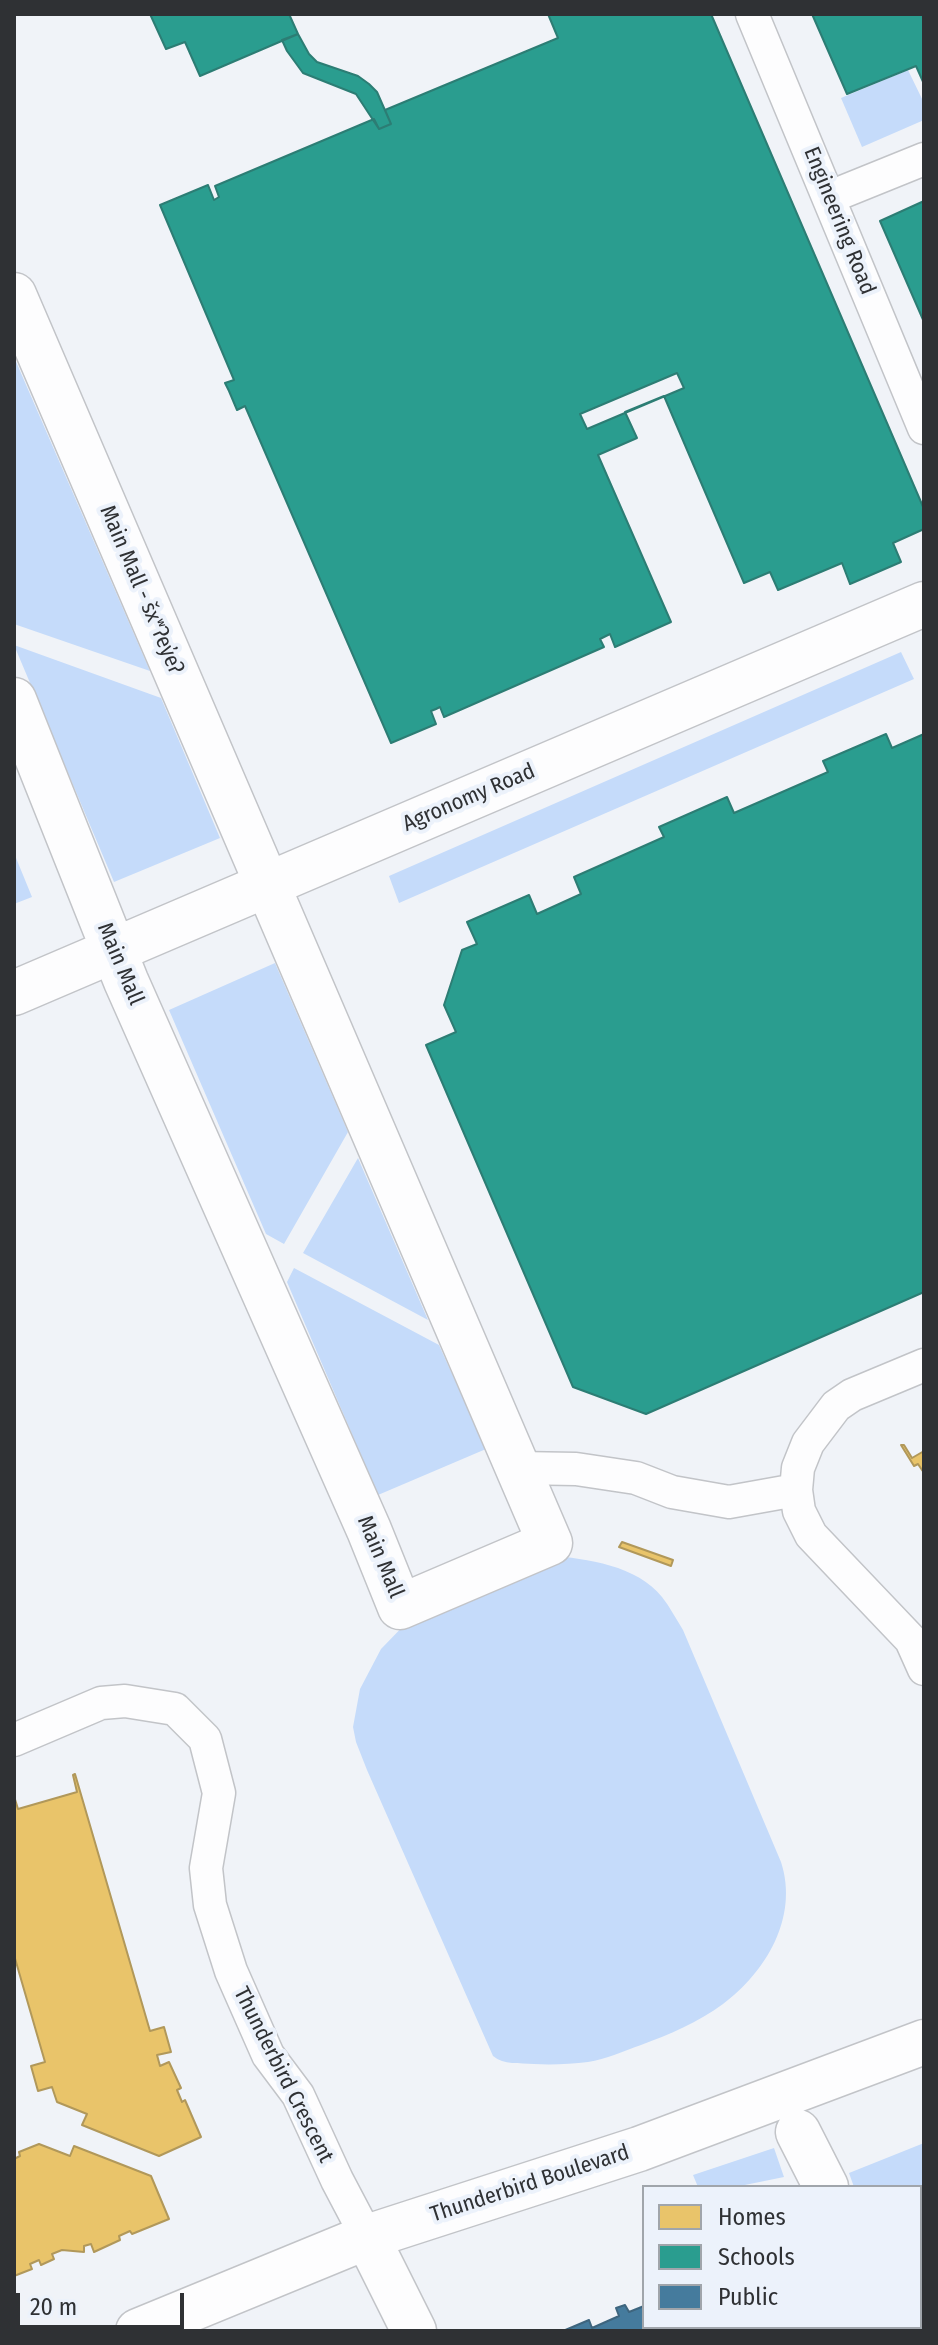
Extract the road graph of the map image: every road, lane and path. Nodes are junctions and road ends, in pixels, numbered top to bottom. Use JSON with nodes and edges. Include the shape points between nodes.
{"nodes":[{"id":1,"x":752,"y":14,"type":"edge"},
{"id":2,"x":924,"y":159,"type":"edge"},
{"id":3,"x":830,"y":197,"type":"junction"},
{"id":4,"x":14,"y":295,"type":"edge"},
{"id":5,"x":924,"y":428,"type":"edge"},
{"id":6,"x":924,"y":604,"type":"edge"},
{"id":7,"x":14,"y":700,"type":"edge"},
{"id":8,"x":268,"y":885,"type":"junction"},
{"id":9,"x":115,"y":952,"type":"junction"},
{"id":10,"x":14,"y":993,"type":"edge"},
{"id":11,"x":924,"y":1365,"type":"edge"},
{"id":12,"x":518,"y":1468,"type":"junction"},
{"id":13,"x":796,"y":1490,"type":"junction"},
{"id":14,"x":924,"y":1669,"type":"edge"},
{"id":15,"x":14,"y":1740,"type":"edge"},
{"id":16,"x":924,"y":2042,"type":"edge"},
{"id":17,"x":798,"y":2132,"type":"dead end"},
{"id":18,"x":825,"y":2185,"type":"edge"},
{"id":19,"x":367,"y":2237,"type":"junction"},
{"id":20,"x":138,"y":2331,"type":"edge"},
{"id":21,"x":414,"y":2331,"type":"edge"}],
"edges":[{"from":1,"to":3,"type":"lane","name":"Engineering Road"},
{"from":2,"to":3,"type":"lane"},
{"from":3,"to":5,"type":"lane","name":"Engineering Road"},
{"from":4,"to":8,"type":"street","name":"Main Mall - šxʷʔey̓eʔ"},
{"from":6,"to":8,"type":"street","name":"Agronomy Road"},
{"from":7,"to":9,"type":"street","name":"Main Mall"},
{"from":8,"to":9,"type":"street","name":"Agronomy Road"},
{"from":8,"to":12,"type":"street","name":"Main Mall"},
{"from":9,"to":10,"type":"street","name":"Agronomy Road"},
{"from":9,"to":12,"type":"street","name":"Main Mall","via":[[400,1607],[550,1543]]},
{"from":11,"to":13,"type":"lane","via":[[844,1400],[808,1443]]},
{"from":12,"to":13,"type":"lane","via":[[636,1478],[672,1492],[729,1502]]},
{"from":13,"to":14,"type":"lane","via":[[811,1535],[911,1640]]},
{"from":15,"to":19,"type":"lane","name":"Thunderbird Crescent","via":[[101,1703],[125,1701],[175,1709],[205,1739],[219,1793],[206,1868],[210,1905],[231,1971],[268,2055],[298,2095]]},
{"from":16,"to":19,"type":"street","name":"Thunderbird Boulevard","via":[[639,2149]]},
{"from":17,"to":18,"type":"street"},
{"from":19,"to":20,"type":"street","name":"Thunderbird Boulevard"},
{"from":19,"to":21,"type":"street"}]}
